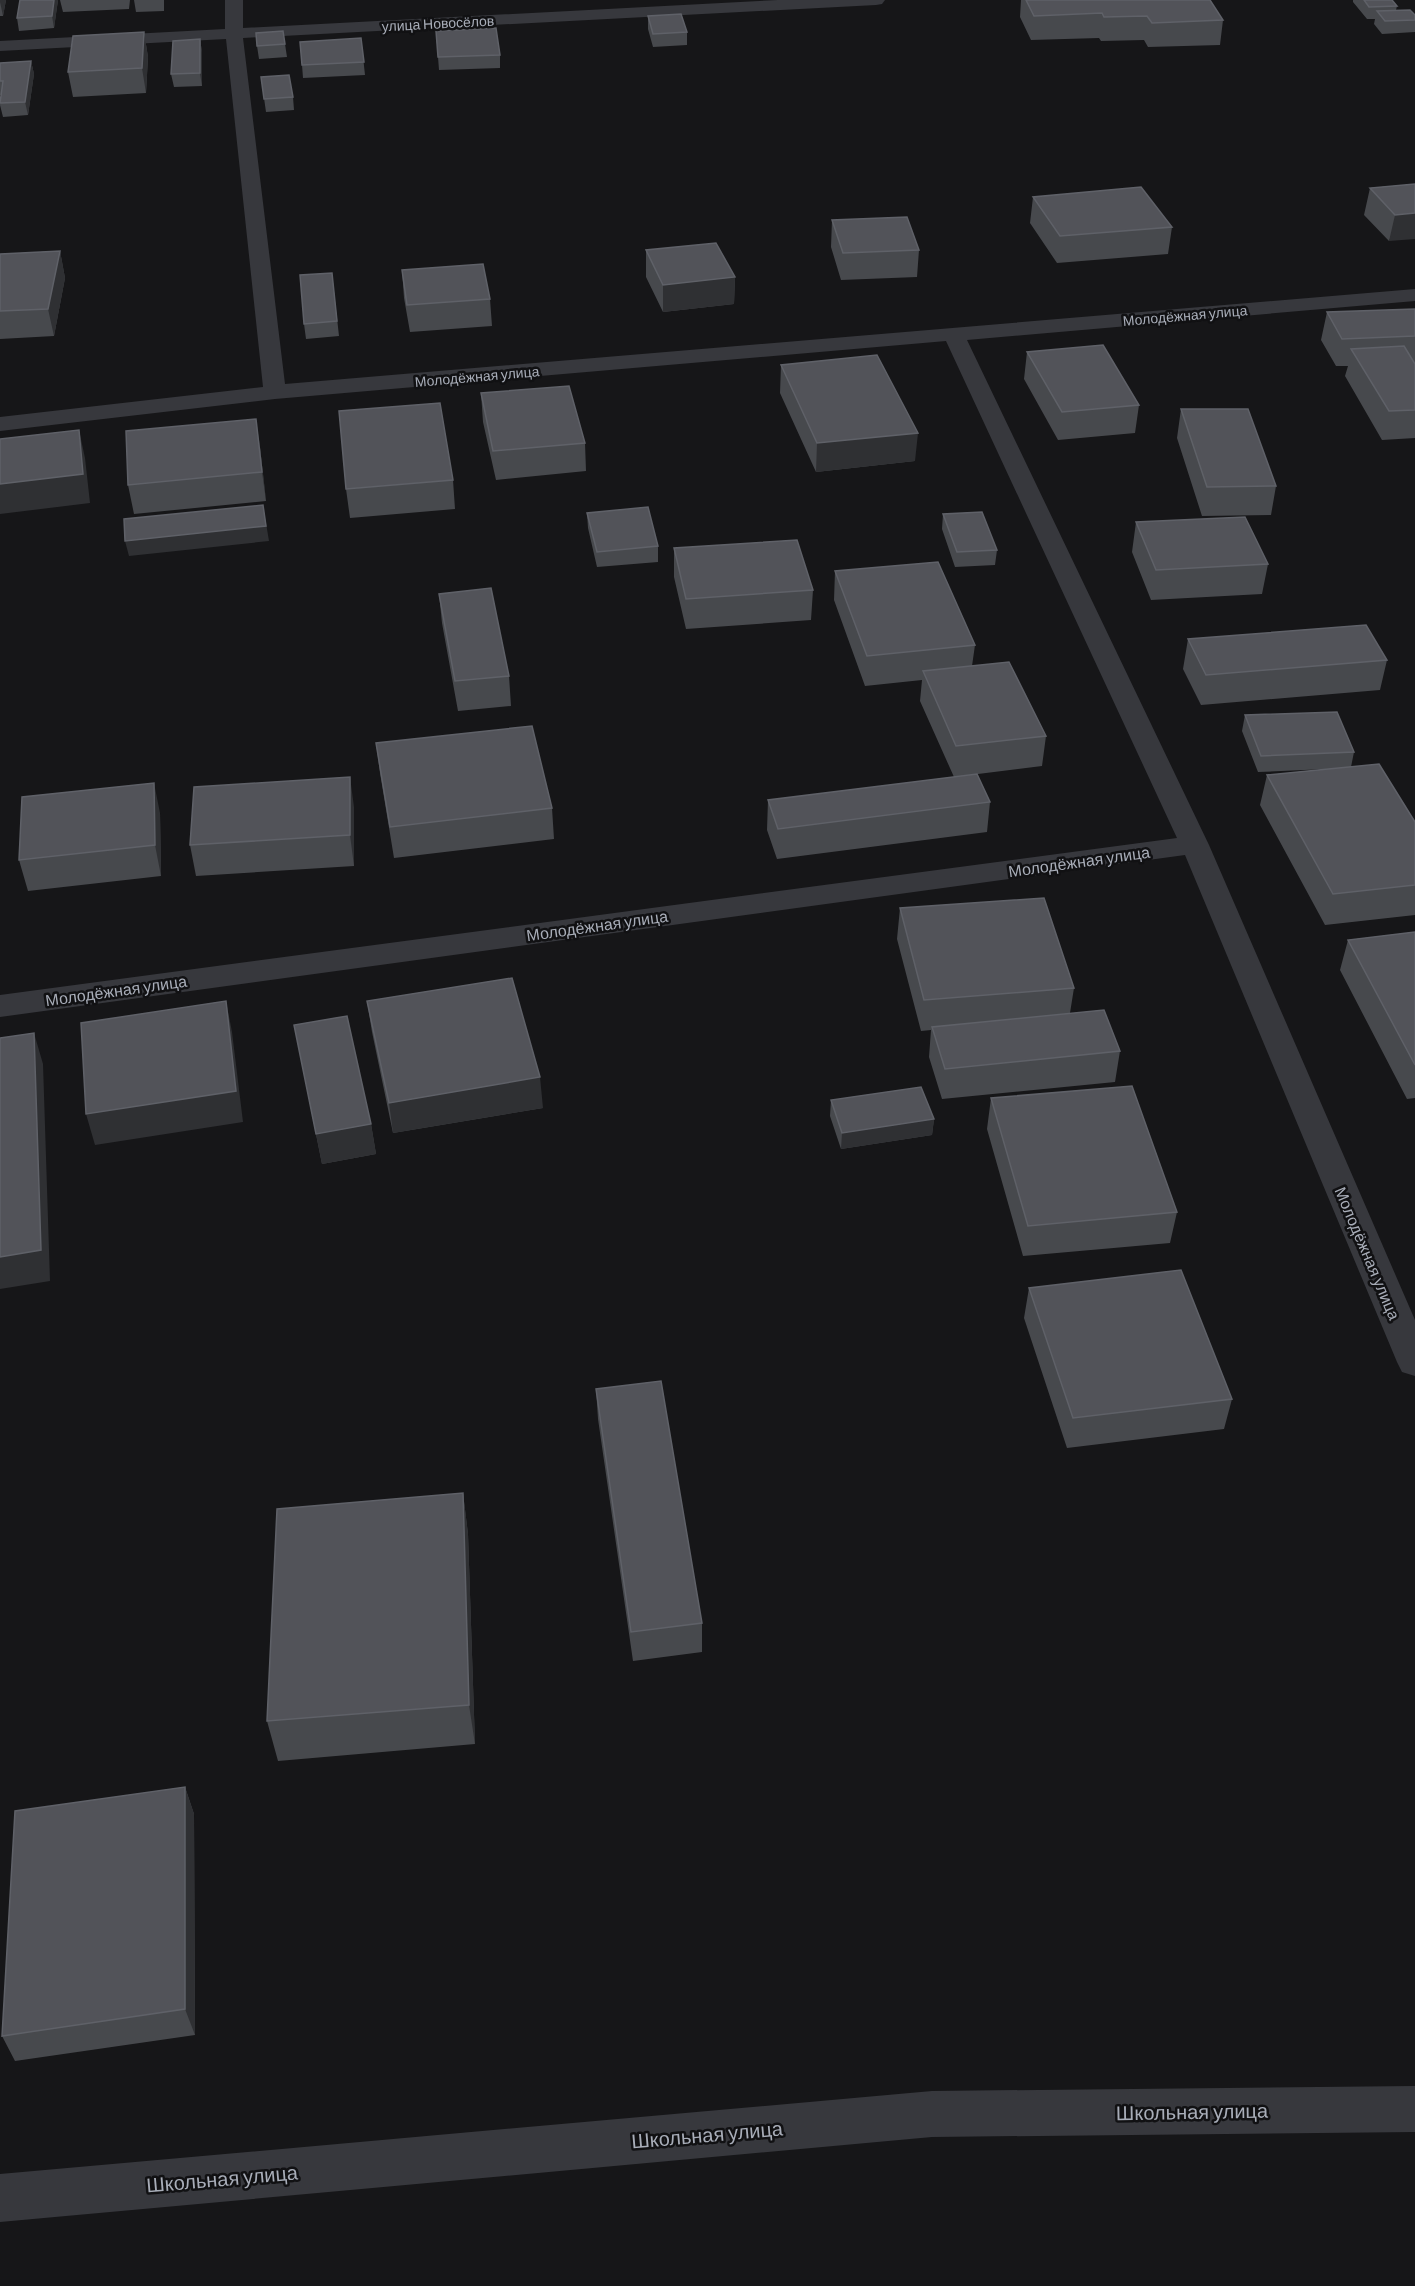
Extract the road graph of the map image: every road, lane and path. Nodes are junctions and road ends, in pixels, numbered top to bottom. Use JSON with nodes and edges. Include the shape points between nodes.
{"nodes":[{"id":1,"x":234,"y":0,"type":"edge"},
{"id":2,"x":876,"y":0,"type":"edge"},
{"id":3,"x":234,"y":33,"type":"junction"},
{"id":4,"x":0,"y":46,"type":"edge"},
{"id":5,"x":1415,"y":295,"type":"edge"},
{"id":6,"x":954,"y":335,"type":"junction"},
{"id":7,"x":275,"y":393,"type":"junction"},
{"id":8,"x":0,"y":424,"type":"edge"},
{"id":9,"x":1195,"y":845,"type":"junction"},
{"id":10,"x":0,"y":1006,"type":"edge"},
{"id":11,"x":1415,"y":1362,"type":"edge"},
{"id":12,"x":1415,"y":2109,"type":"edge"},
{"id":13,"x":0,"y":2198,"type":"edge"}],
"edges":[{"from":1,"to":3,"type":"street"},
{"from":2,"to":3,"type":"street","name":"улица Новосёлов"},
{"from":3,"to":4,"type":"street","name":"улица Новосёлов"},
{"from":3,"to":7,"type":"street"},
{"from":5,"to":6,"type":"street","name":"Молодёжная улица"},
{"from":6,"to":7,"type":"street","name":"Молодёжная улица"},
{"from":6,"to":9,"type":"street","name":"Молодёжная улица"},
{"from":7,"to":8,"type":"street","name":"Молодёжная улица"},
{"from":9,"to":10,"type":"street","name":"Молодёжная улица"},
{"from":9,"to":11,"type":"street","name":"Молодёжная улица"},
{"from":12,"to":13,"type":"street","name":"Школьная улица","via":[[932,2114]]}]}
